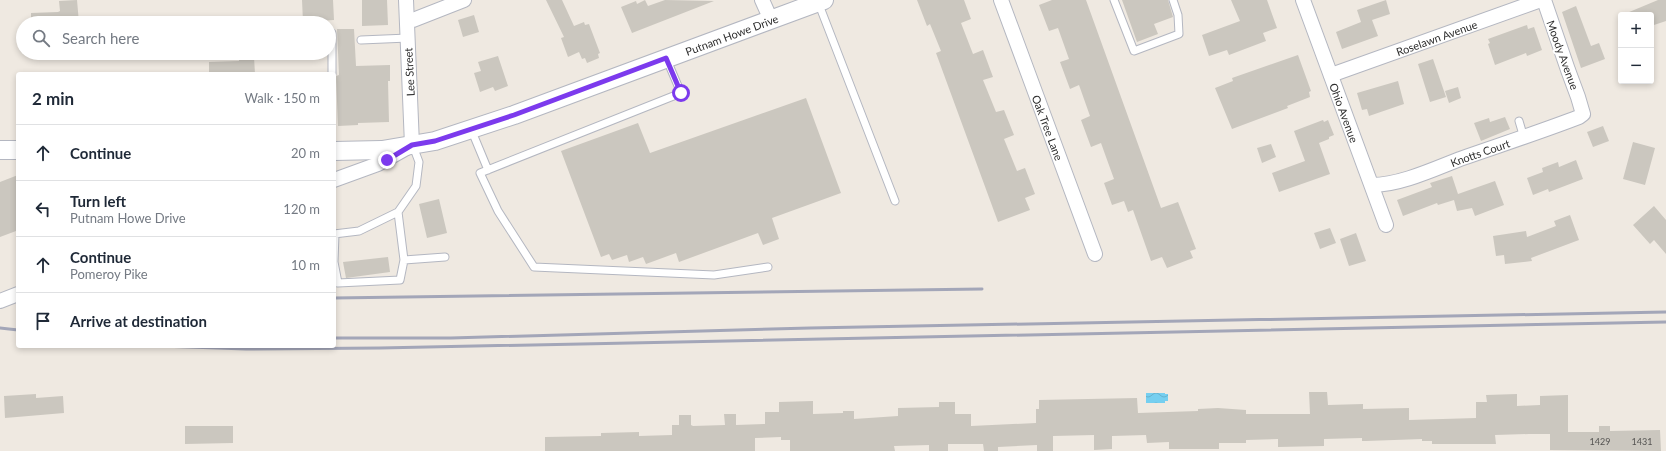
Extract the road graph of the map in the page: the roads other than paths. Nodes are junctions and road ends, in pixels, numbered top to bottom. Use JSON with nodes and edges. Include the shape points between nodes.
{"nodes":[{"id":1,"x":406,"y":0,"type":"edge"},
{"id":2,"x":464,"y":0,"type":"edge"},
{"id":3,"x":762,"y":0,"type":"edge"},
{"id":4,"x":1001,"y":0,"type":"edge"},
{"id":5,"x":1114,"y":0,"type":"edge"},
{"id":6,"x":1173,"y":0,"type":"edge"},
{"id":7,"x":1304,"y":0,"type":"edge"},
{"id":8,"x":1543,"y":0,"type":"edge"},
{"id":9,"x":821,"y":1,"type":"edge"},
{"id":10,"x":407,"y":20,"type":"junction"},
{"id":11,"x":771,"y":20,"type":"junction"},
{"id":12,"x":408,"y":38,"type":"junction"},
{"id":13,"x":362,"y":40,"type":"dead end"},
{"id":14,"x":666,"y":58,"type":"junction"},
{"id":15,"x":332,"y":60,"type":"edge"},
{"id":16,"x":332,"y":72,"type":"edge"},
{"id":17,"x":1331,"y":75,"type":"junction"},
{"id":18,"x":1582,"y":111,"type":"joint"},
{"id":19,"x":1519,"y":122,"type":"dead end"},
{"id":20,"x":471,"y":129,"type":"junction"},
{"id":21,"x":1524,"y":138,"type":"junction"},
{"id":22,"x":412,"y":145,"type":"junction"},
{"id":23,"x":0,"y":150,"type":"edge"},
{"id":24,"x":16,"y":150,"type":"edge"},
{"id":25,"x":336,"y":151,"type":"edge"},
{"id":26,"x":488,"y":170,"type":"junction"},
{"id":27,"x":336,"y":179,"type":"edge"},
{"id":28,"x":1372,"y":185,"type":"junction"},
{"id":29,"x":895,"y":201,"type":"dead end"},
{"id":30,"x":398,"y":212,"type":"junction"},
{"id":31,"x":1386,"y":225,"type":"dead end"},
{"id":32,"x":336,"y":234,"type":"edge"},
{"id":33,"x":1095,"y":254,"type":"dead end"},
{"id":34,"x":445,"y":257,"type":"dead end"},
{"id":35,"x":404,"y":260,"type":"junction"},
{"id":36,"x":768,"y":267,"type":"dead end"},
{"id":37,"x":336,"y":272,"type":"edge"},
{"id":38,"x":16,"y":295,"type":"edge"},
{"id":39,"x":0,"y":301,"type":"edge"}],
"edges":[{"from":1,"to":10,"type":"street","name":"Lee Street"},
{"from":2,"to":10,"type":"street"},
{"from":3,"to":11,"type":"street"},
{"from":4,"to":33,"type":"street","name":"Oak Tree Lane"},
{"from":5,"to":6,"type":"lane","via":[[1134,51],[1179,34],[1178,15]]},
{"from":7,"to":17,"type":"street","name":"Ohio Avenue"},
{"from":8,"to":17,"type":"street","name":"Roselawn Avenue"},
{"from":8,"to":18,"type":"street","name":"Moody Avenue"},
{"from":9,"to":11,"type":"street","name":"Putnam Howe Drive"},
{"from":9,"to":29,"type":"lane"},
{"from":10,"to":12,"type":"street","name":"Lee Street"},
{"from":11,"to":14,"type":"street","name":"Putnam Howe Drive"},
{"from":12,"to":13,"type":"lane"},
{"from":12,"to":22,"type":"street","name":"Lee Street"},
{"from":14,"to":20,"type":"street","name":"Putnam Howe Drive"},
{"from":14,"to":26,"type":"lane","via":[[681,93]]},
{"from":15,"to":16,"type":"lane"},
{"from":17,"to":28,"type":"street","name":"Ohio Avenue"},
{"from":18,"to":21,"type":"street","name":"Knotts Court","via":[[1583,114],[1579,117]]},
{"from":19,"to":21,"type":"lane"},
{"from":20,"to":22,"type":"street","name":"Putnam Howe Drive","via":[[435,141]]},
{"from":20,"to":26,"type":"lane"},
{"from":21,"to":28,"type":"street","name":"Knotts Court","via":[[1422,173],[1382,185]]},
{"from":22,"to":25,"type":"street","name":"Putnam Howe Drive","via":[[382,150]]},
{"from":22,"to":27,"type":"street","via":[[387,160]]},
{"from":22,"to":30,"type":"lane","via":[[419,162],[416,186]]},
{"from":23,"to":24,"type":"street"},
{"from":26,"to":36,"type":"lane","via":[[480,173],[498,210],[534,267],[714,275]]},
{"from":28,"to":31,"type":"street","name":"Ohio Avenue"},
{"from":30,"to":32,"type":"lane","via":[[359,231]]},
{"from":30,"to":35,"type":"lane"},
{"from":34,"to":35,"type":"lane"},
{"from":35,"to":37,"type":"lane","via":[[400,280],[338,283]]},
{"from":38,"to":39,"type":"street"}]}
